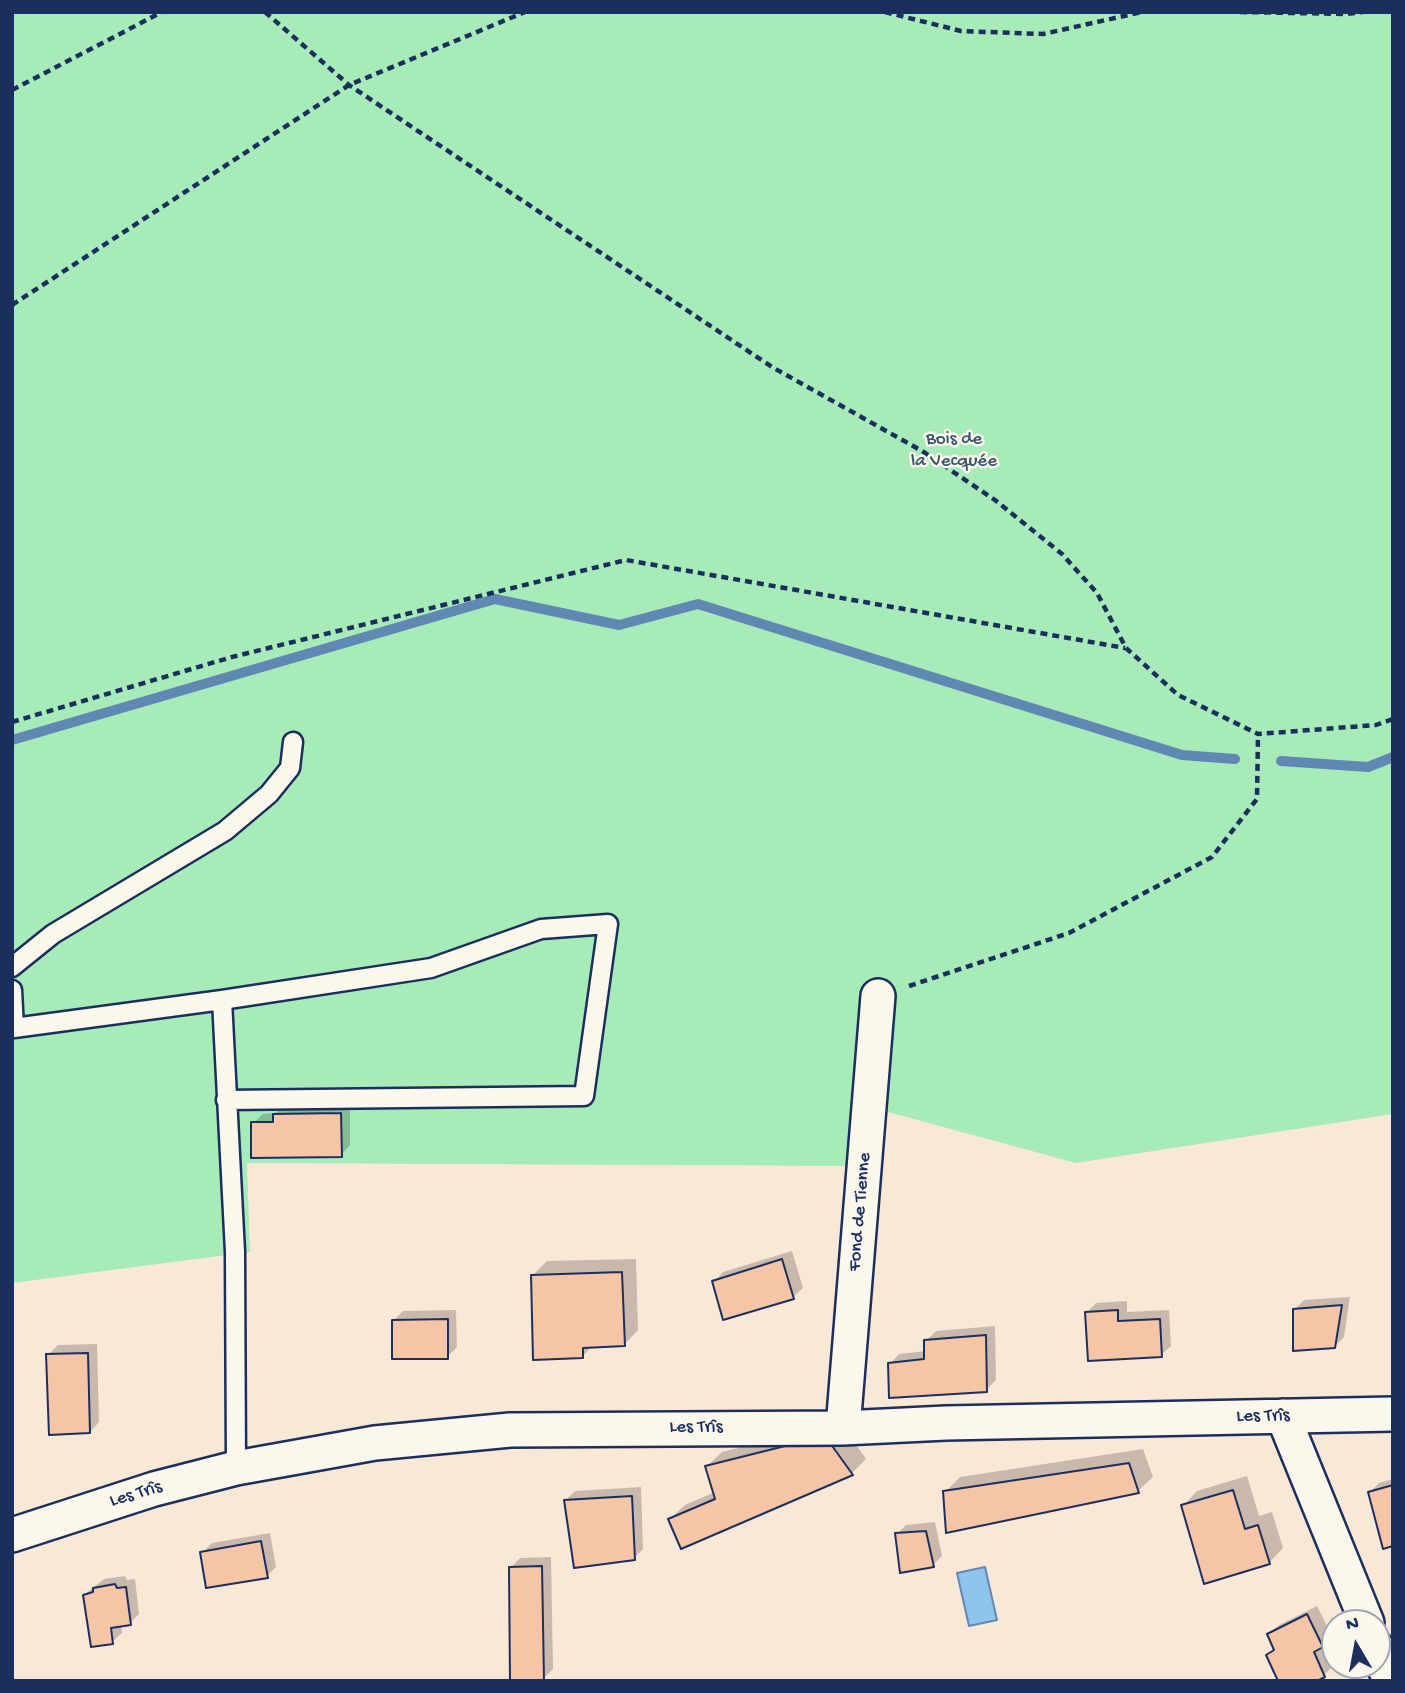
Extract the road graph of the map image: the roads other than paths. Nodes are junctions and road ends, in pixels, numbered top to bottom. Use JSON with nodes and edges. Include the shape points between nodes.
{"nodes":[{"id":1,"x":293,"y":742,"type":"dead end"},
{"id":2,"x":12,"y":967,"type":"edge"},
{"id":3,"x":12,"y":990,"type":"edge"},
{"id":4,"x":878,"y":996,"type":"road end"},
{"id":5,"x":222,"y":1000,"type":"junction"},
{"id":6,"x":226,"y":1100,"type":"junction"},
{"id":7,"x":1393,"y":1414,"type":"edge"},
{"id":8,"x":1283,"y":1416,"type":"junction"},
{"id":9,"x":844,"y":1428,"type":"junction"},
{"id":10,"x":236,"y":1468,"type":"junction"},
{"id":11,"x":12,"y":1535,"type":"edge"},
{"id":12,"x":1361,"y":1609,"type":"edge"}],
"edges":[{"from":1,"to":2,"type":"lane","via":[[290,768],[225,831],[53,934]]},
{"from":3,"to":5,"type":"lane","via":[[14,1028]]},
{"from":4,"to":9,"type":"street","name":"Fond de Tienne"},
{"from":5,"to":6,"type":"lane"},
{"from":5,"to":6,"type":"lane","via":[[431,968],[541,929],[608,923],[584,1097]]},
{"from":6,"to":10,"type":"lane","via":[[235,1252]]},
{"from":7,"to":8,"type":"street","name":"Les Trîs"},
{"from":8,"to":9,"type":"street","name":"Les Trîs"},
{"from":8,"to":12,"type":"street"},
{"from":9,"to":10,"type":"street","name":"Les Trîs","via":[[510,1430],[375,1443]]},
{"from":10,"to":11,"type":"street","name":"Les Trîs"}]}
